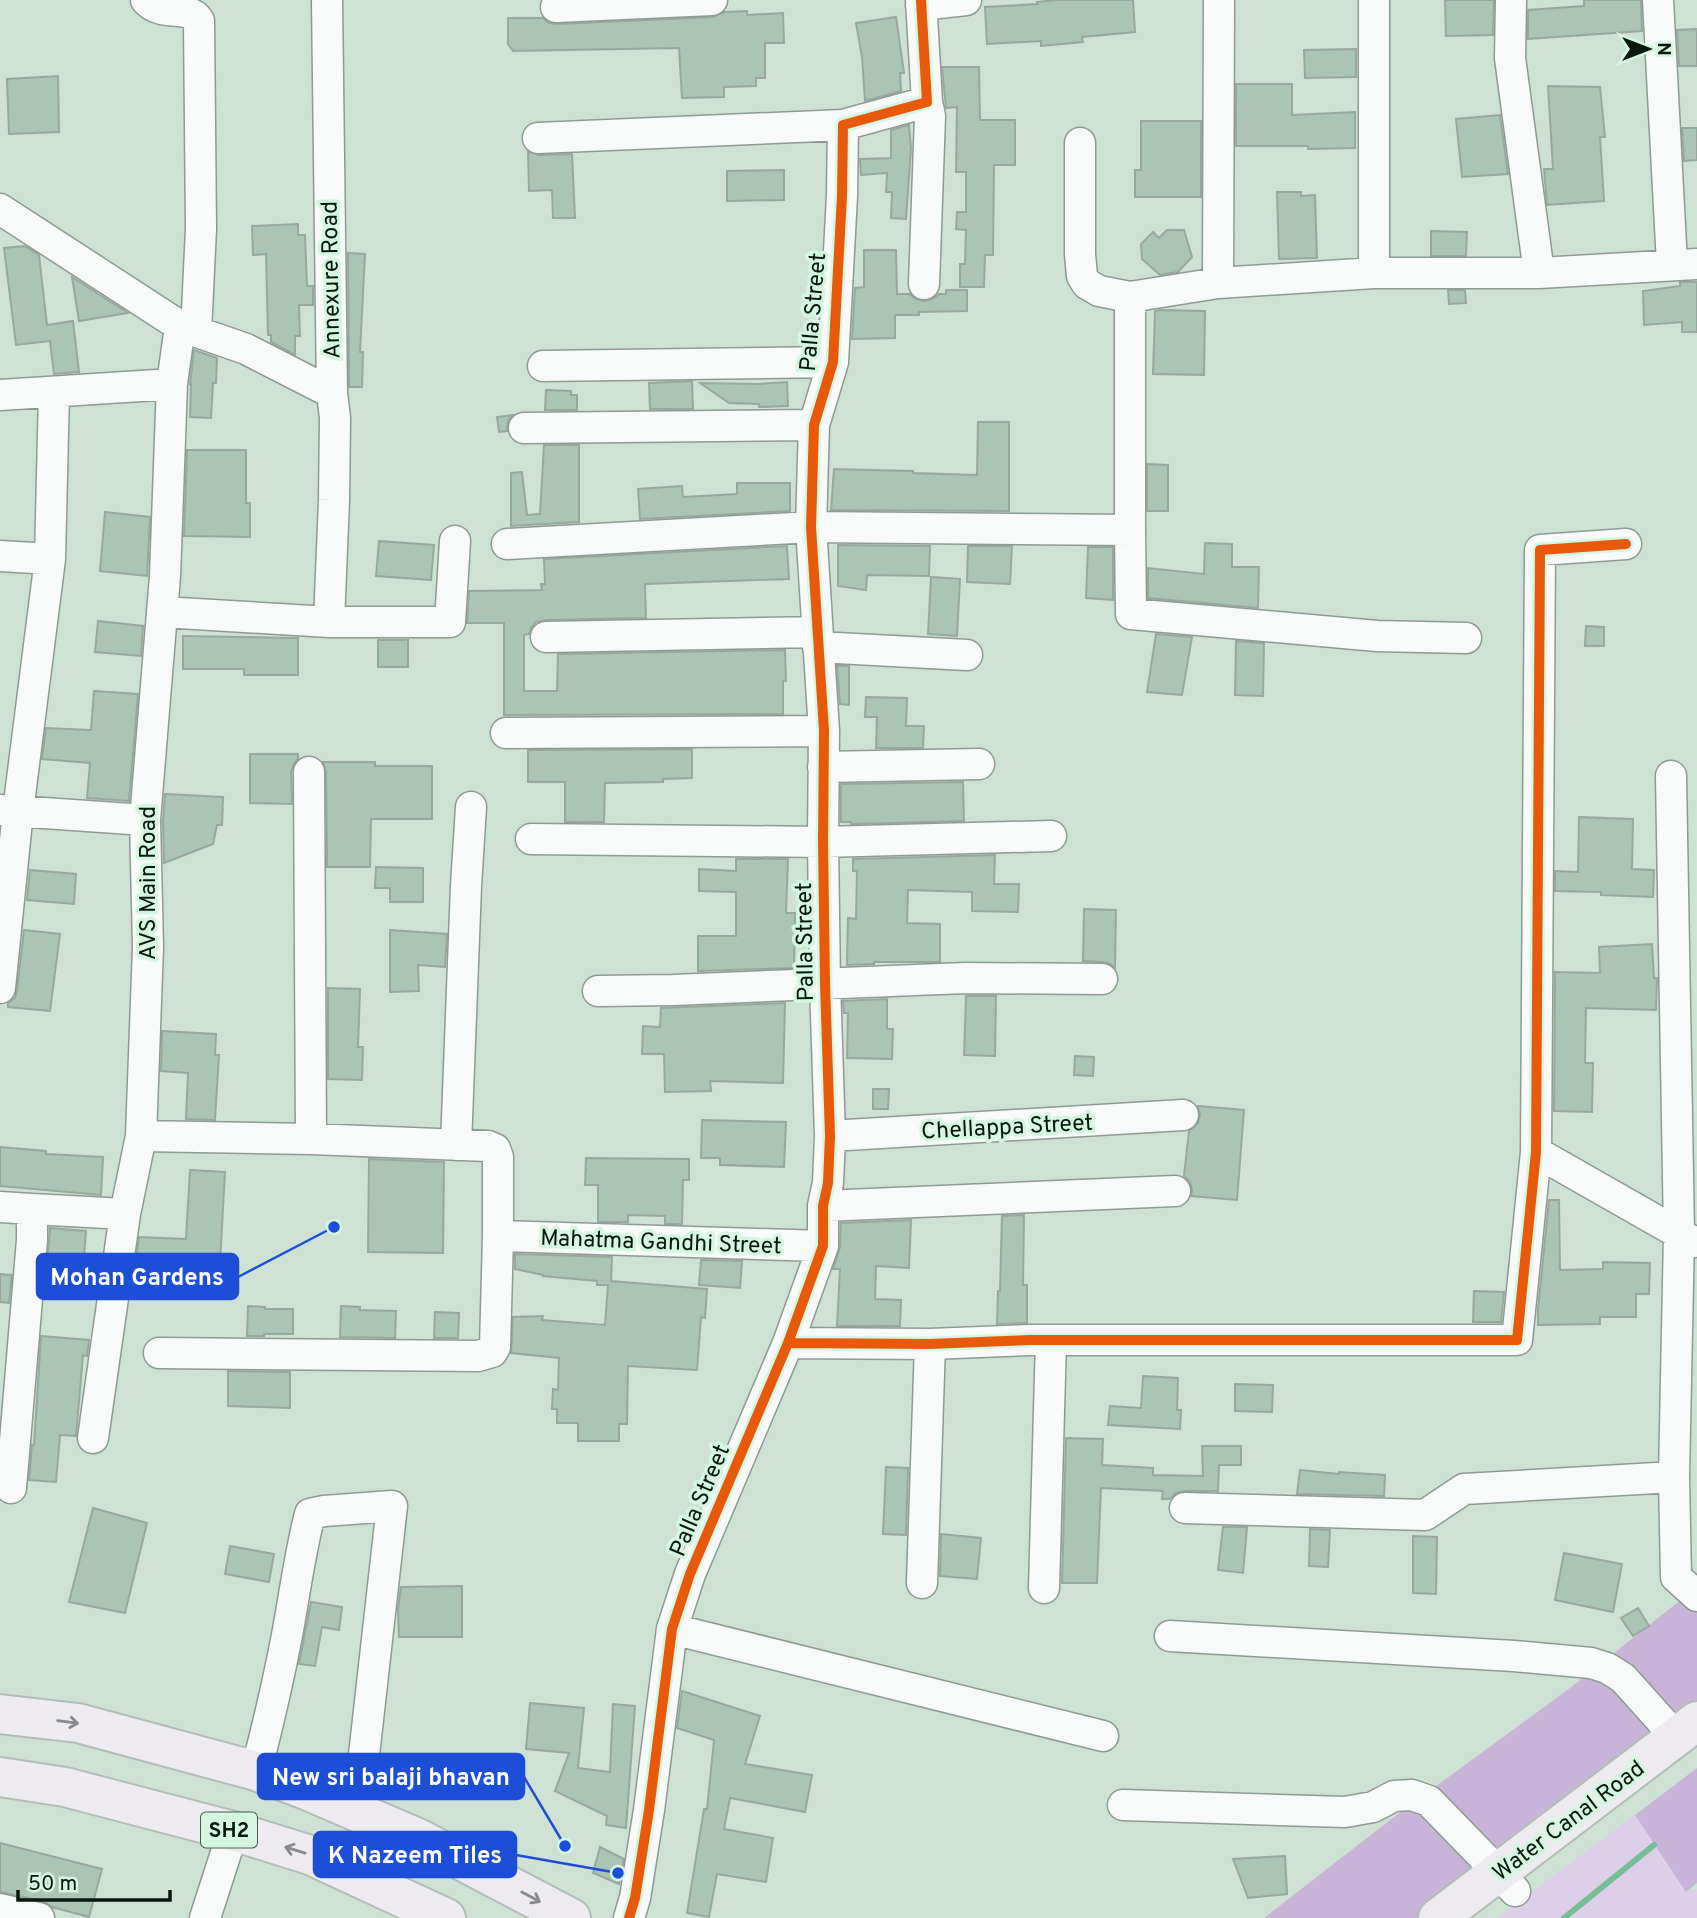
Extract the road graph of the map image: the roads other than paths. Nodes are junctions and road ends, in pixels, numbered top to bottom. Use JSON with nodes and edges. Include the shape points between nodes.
{"nodes":[{"id":1,"x":146,"y":0,"type":"edge"},
{"id":2,"x":327,"y":0,"type":"edge"},
{"id":3,"x":712,"y":0,"type":"edge"},
{"id":4,"x":966,"y":0,"type":"edge"},
{"id":5,"x":1219,"y":0,"type":"edge"},
{"id":6,"x":1374,"y":0,"type":"edge"},
{"id":7,"x":1511,"y":0,"type":"edge"},
{"id":8,"x":1658,"y":0,"type":"edge"},
{"id":9,"x":921,"y":2,"type":"edge"},
{"id":10,"x":556,"y":8,"type":"dead end"},
{"id":11,"x":927,"y":102,"type":"junction"},
{"id":12,"x":843,"y":125,"type":"junction"},
{"id":13,"x":538,"y":138,"type":"dead end"},
{"id":14,"x":1080,"y":144,"type":"dead end"},
{"id":15,"x":0,"y":209,"type":"edge"},
{"id":16,"x":1685,"y":264,"type":"edge"},
{"id":17,"x":1374,"y":273,"type":"junction"},
{"id":18,"x":1539,"y":273,"type":"junction"},
{"id":19,"x":1218,"y":283,"type":"junction"},
{"id":20,"x":924,"y":284,"type":"dead end"},
{"id":21,"x":1130,"y":297,"type":"junction"},
{"id":22,"x":188,"y":329,"type":"junction"},
{"id":23,"x":833,"y":362,"type":"junction"},
{"id":24,"x":543,"y":366,"type":"dead end"},
{"id":25,"x":172,"y":384,"type":"junction"},
{"id":26,"x":54,"y":392,"type":"junction"},
{"id":27,"x":332,"y":393,"type":"junction"},
{"id":28,"x":0,"y":395,"type":"edge"},
{"id":29,"x":814,"y":425,"type":"junction"},
{"id":30,"x":524,"y":428,"type":"dead end"},
{"id":31,"x":811,"y":527,"type":"junction"},
{"id":32,"x":1130,"y":530,"type":"junction"},
{"id":33,"x":455,"y":541,"type":"dead end"},
{"id":34,"x":507,"y":544,"type":"dead end"},
{"id":35,"x":1626,"y":544,"type":"dead end"},
{"id":36,"x":0,"y":556,"type":"edge"},
{"id":37,"x":50,"y":559,"type":"junction"},
{"id":38,"x":162,"y":612,"type":"junction"},
{"id":39,"x":329,"y":622,"type":"junction"},
{"id":40,"x":546,"y":637,"type":"dead end"},
{"id":41,"x":1465,"y":638,"type":"dead end"},
{"id":42,"x":818,"y":639,"type":"junction"},
{"id":43,"x":967,"y":655,"type":"dead end"},
{"id":44,"x":824,"y":732,"type":"junction"},
{"id":45,"x":506,"y":733,"type":"dead end"},
{"id":46,"x":979,"y":764,"type":"dead end"},
{"id":47,"x":823,"y":766,"type":"junction"},
{"id":48,"x":309,"y":772,"type":"dead end"},
{"id":49,"x":1671,"y":776,"type":"dead end"},
{"id":50,"x":471,"y":807,"type":"dead end"},
{"id":51,"x":9,"y":811,"type":"edge"},
{"id":52,"x":145,"y":820,"type":"junction"},
{"id":53,"x":1051,"y":836,"type":"dead end"},
{"id":54,"x":531,"y":839,"type":"dead end"},
{"id":55,"x":823,"y":842,"type":"junction"},
{"id":56,"x":1102,"y":979,"type":"dead end"},
{"id":57,"x":825,"y":983,"type":"junction"},
{"id":58,"x":0,"y":988,"type":"edge"},
{"id":59,"x":598,"y":991,"type":"dead end"},
{"id":60,"x":1183,"y":1115,"type":"dead end"},
{"id":61,"x":141,"y":1136,"type":"junction"},
{"id":62,"x":830,"y":1136,"type":"junction"},
{"id":63,"x":312,"y":1139,"type":"junction"},
{"id":64,"x":456,"y":1145,"type":"junction"},
{"id":65,"x":1536,"y":1152,"type":"junction"},
{"id":66,"x":1175,"y":1191,"type":"dead end"},
{"id":67,"x":823,"y":1206,"type":"junction"},
{"id":68,"x":0,"y":1207,"type":"edge"},
{"id":69,"x":32,"y":1209,"type":"junction"},
{"id":70,"x":125,"y":1214,"type":"junction"},
{"id":71,"x":498,"y":1236,"type":"junction"},
{"id":72,"x":1688,"y":1239,"type":"edge"},
{"id":73,"x":823,"y":1247,"type":"junction"},
{"id":74,"x":1051,"y":1340,"type":"junction"},
{"id":75,"x":788,"y":1343,"type":"junction"},
{"id":76,"x":930,"y":1344,"type":"junction"},
{"id":77,"x":12,"y":1348,"type":"edge"},
{"id":78,"x":159,"y":1353,"type":"dead end"},
{"id":79,"x":93,"y":1438,"type":"dead end"},
{"id":80,"x":1674,"y":1477,"type":"junction"},
{"id":81,"x":11,"y":1488,"type":"dead end"},
{"id":82,"x":1185,"y":1508,"type":"dead end"},
{"id":83,"x":922,"y":1583,"type":"dead end"},
{"id":84,"x":1044,"y":1588,"type":"dead end"},
{"id":85,"x":1697,"y":1596,"type":"edge"},
{"id":86,"x":671,"y":1629,"type":"junction"},
{"id":87,"x":1170,"y":1636,"type":"dead end"},
{"id":88,"x":0,"y":1714,"type":"edge"},
{"id":89,"x":1103,"y":1736,"type":"dead end"},
{"id":90,"x":1690,"y":1737,"type":"edge"},
{"id":91,"x":256,"y":1771,"type":"junction"},
{"id":92,"x":0,"y":1777,"type":"edge"},
{"id":93,"x":1123,"y":1805,"type":"dead end"},
{"id":94,"x":346,"y":1806,"type":"junction"},
{"id":95,"x":233,"y":1831,"type":"junction"},
{"id":96,"x":1507,"y":1882,"type":"junction"},
{"id":97,"x":390,"y":1906,"type":"edge"},
{"id":98,"x":0,"y":1909,"type":"edge"},
{"id":99,"x":39,"y":1918,"type":"edge"},
{"id":100,"x":205,"y":1918,"type":"edge"},
{"id":101,"x":446,"y":1918,"type":"edge"},
{"id":102,"x":570,"y":1918,"type":"edge"},
{"id":103,"x":629,"y":1918,"type":"edge"},
{"id":104,"x":1438,"y":1918,"type":"edge"},
{"id":105,"x":1479,"y":1918,"type":"edge"}],
"edges":[{"from":1,"to":22,"type":"street","name":"AVS Main Road","via":[[156,8],[183,11],[199,21],[201,229]]},
{"from":2,"to":27,"type":"street","name":"Annexure Road"},
{"from":3,"to":10,"type":"street"},
{"from":4,"to":9,"type":"street"},
{"from":5,"to":19,"type":"street"},
{"from":6,"to":17,"type":"street"},
{"from":7,"to":18,"type":"street","via":[[1510,58]]},
{"from":8,"to":16,"type":"street"},
{"from":9,"to":11,"type":"street"},
{"from":11,"to":12,"type":"street"},
{"from":11,"to":20,"type":"street"},
{"from":12,"to":13,"type":"street"},
{"from":12,"to":23,"type":"street","name":"Palla Street"},
{"from":14,"to":21,"type":"street","via":[[1082,276],[1099,291]]},
{"from":15,"to":22,"type":"street","name":"Annexure Road"},
{"from":16,"to":18,"type":"street"},
{"from":17,"to":18,"type":"street"},
{"from":17,"to":19,"type":"street"},
{"from":19,"to":21,"type":"street"},
{"from":21,"to":32,"type":"street"},
{"from":22,"to":25,"type":"street","name":"AVS Main Road"},
{"from":22,"to":27,"type":"street","name":"Annexure Road","via":[[246,349]]},
{"from":23,"to":24,"type":"street"},
{"from":23,"to":29,"type":"street","name":"Palla Street"},
{"from":25,"to":26,"type":"street"},
{"from":25,"to":38,"type":"street","name":"AVS Main Road"},
{"from":26,"to":28,"type":"street"},
{"from":26,"to":37,"type":"street"},
{"from":27,"to":39,"type":"street"},
{"from":29,"to":30,"type":"street"},
{"from":29,"to":31,"type":"street","name":"Palla Street"},
{"from":31,"to":32,"type":"street"},
{"from":31,"to":34,"type":"street"},
{"from":31,"to":42,"type":"street","name":"Palla Street"},
{"from":32,"to":41,"type":"street","via":[[1131,614],[1377,636]]},
{"from":33,"to":39,"type":"street","via":[[450,622]]},
{"from":35,"to":65,"type":"street","via":[[1540,550]]},
{"from":36,"to":37,"type":"street"},
{"from":37,"to":51,"type":"street"},
{"from":38,"to":39,"type":"street"},
{"from":38,"to":52,"type":"street","name":"AVS Main Road"},
{"from":40,"to":42,"type":"street"},
{"from":42,"to":43,"type":"street"},
{"from":42,"to":44,"type":"street","name":"Palla Street"},
{"from":44,"to":45,"type":"street"},
{"from":44,"to":47,"type":"street","name":"Palla Street"},
{"from":46,"to":47,"type":"street"},
{"from":47,"to":55,"type":"street","name":"Palla Street"},
{"from":48,"to":63,"type":"street"},
{"from":49,"to":72,"type":"street"},
{"from":50,"to":64,"type":"street"},
{"from":51,"to":52,"type":"street"},
{"from":51,"to":58,"type":"street"},
{"from":52,"to":61,"type":"street","name":"AVS Main Road","via":[[148,947]]},
{"from":53,"to":55,"type":"street"},
{"from":54,"to":55,"type":"street"},
{"from":55,"to":57,"type":"street","name":"Palla Street"},
{"from":56,"to":57,"type":"street"},
{"from":57,"to":59,"type":"street"},
{"from":57,"to":62,"type":"street","name":"Palla Street"},
{"from":60,"to":62,"type":"street","name":"Chellappa Street"},
{"from":61,"to":63,"type":"street"},
{"from":61,"to":70,"type":"street","name":"AVS Main Road"},
{"from":62,"to":67,"type":"street","name":"Palla Street"},
{"from":63,"to":64,"type":"street"},
{"from":64,"to":71,"type":"street","via":[[495,1149]]},
{"from":65,"to":72,"type":"street"},
{"from":65,"to":74,"type":"street","via":[[1517,1340]]},
{"from":66,"to":67,"type":"street"},
{"from":67,"to":73,"type":"street","name":"Palla Street"},
{"from":68,"to":69,"type":"street"},
{"from":69,"to":70,"type":"street"},
{"from":69,"to":77,"type":"street","via":[[32,1240]]},
{"from":70,"to":79,"type":"street","name":"AVS Main Road"},
{"from":71,"to":73,"type":"street","name":"Mahatma Gandhi Street"},
{"from":71,"to":78,"type":"street","via":[[495,1347],[484,1363]]},
{"from":72,"to":80,"type":"street"},
{"from":73,"to":75,"type":"street","name":"Palla Street"},
{"from":74,"to":76,"type":"street"},
{"from":74,"to":84,"type":"street"},
{"from":75,"to":76,"type":"street"},
{"from":75,"to":86,"type":"street","name":"Palla Street"},
{"from":76,"to":83,"type":"street"},
{"from":77,"to":81,"type":"street"},
{"from":80,"to":82,"type":"street","via":[[1464,1489],[1425,1515]]},
{"from":80,"to":85,"type":"street","via":[[1676,1577]]},
{"from":86,"to":89,"type":"street"},
{"from":86,"to":103,"type":"street","name":"Palla Street","via":[[649,1810]]},
{"from":87,"to":90,"type":"street","via":[[1591,1663],[1623,1678]]},
{"from":88,"to":91,"type":"main road","one_way":true,"via":[[78,1723]]},
{"from":90,"to":96,"type":"main road","name":"Water Canal Road"},
{"from":91,"to":94,"type":"main road"},
{"from":91,"to":94,"type":"street","via":[[310,1514],[392,1506],[363,1764]]},
{"from":92,"to":95,"type":"main road","number":"SH2","via":[[65,1787]]},
{"from":93,"to":96,"type":"street","via":[[1345,1812],[1412,1795],[1429,1801]]},
{"from":94,"to":102,"type":"main road","one_way":true,"via":[[421,1839]]},
{"from":97,"to":95,"type":"main road","number":"SH2","one_way":true,"via":[[310,1855]]},
{"from":95,"to":100,"type":"street"},
{"from":96,"to":104,"type":"main road","name":"Water Canal Road"},
{"from":96,"to":105,"type":"main road","name":"Water Canal Road"},
{"from":97,"to":101,"type":"main road","number":"SH2"},
{"from":98,"to":99,"type":"street"}]}
